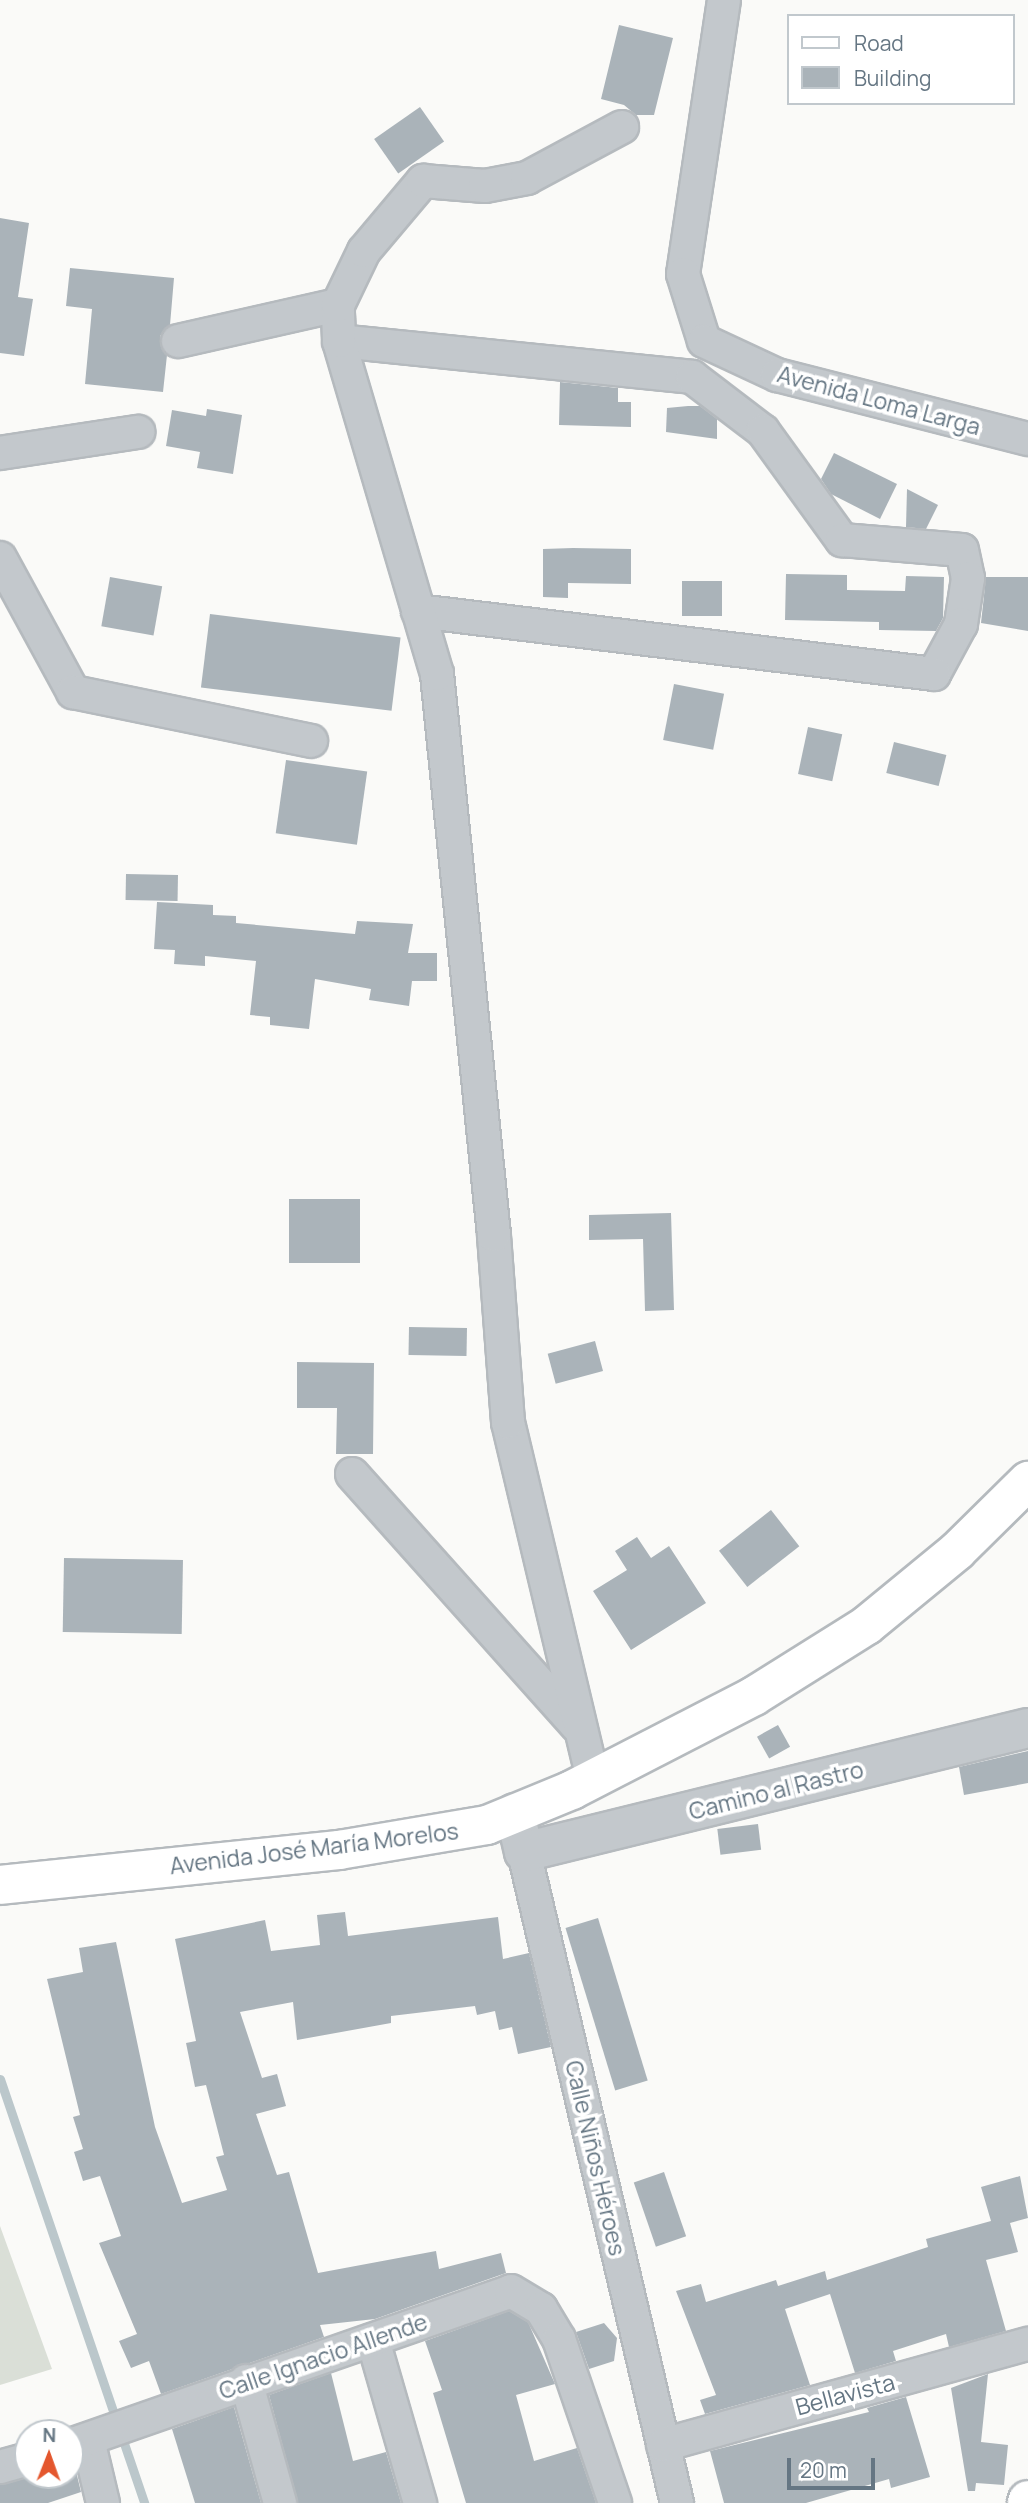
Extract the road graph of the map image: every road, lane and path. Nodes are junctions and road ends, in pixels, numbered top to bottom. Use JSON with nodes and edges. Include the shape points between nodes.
{"nodes":[{"id":1,"x":724,"y":0,"type":"edge"},
{"id":2,"x":622,"y":127,"type":"dead end"},
{"id":3,"x":338,"y":305,"type":"junction"},
{"id":4,"x":178,"y":341,"type":"dead end"},
{"id":5,"x":339,"y":341,"type":"junction"},
{"id":6,"x":138,"y":432,"type":"dead end"},
{"id":7,"x":1028,"y":439,"type":"edge"},
{"id":8,"x":0,"y":453,"type":"edge"},
{"id":9,"x":0,"y":558,"type":"edge"},
{"id":10,"x":418,"y":611,"type":"junction"},
{"id":11,"x":312,"y":741,"type":"dead end"},
{"id":12,"x":352,"y":1474,"type":"dead end"},
{"id":13,"x":1028,"y":1481,"type":"edge"},
{"id":14,"x":1028,"y":1728,"type":"edge"},
{"id":15,"x":581,"y":1730,"type":"junction"},
{"id":16,"x":593,"y":1779,"type":"junction"},
{"id":17,"x":515,"y":1813,"type":"junction"},
{"id":18,"x":524,"y":1852,"type":"junction"},
{"id":19,"x":0,"y":1885,"type":"edge"},
{"id":20,"x":373,"y":2340,"type":"junction"},
{"id":21,"x":1028,"y":2344,"type":"edge"},
{"id":22,"x":246,"y":2381,"type":"junction"},
{"id":23,"x":89,"y":2439,"type":"edge"},
{"id":24,"x":663,"y":2445,"type":"junction"},
{"id":25,"x":103,"y":2503,"type":"edge"},
{"id":26,"x":280,"y":2503,"type":"edge"},
{"id":27,"x":420,"y":2503,"type":"edge"},
{"id":28,"x":615,"y":2503,"type":"edge"},
{"id":29,"x":677,"y":2503,"type":"edge"}],
"edges":[{"from":1,"to":7,"type":"street","name":"Avenida Loma Larga","via":[[683,274],[705,341],[777,375]]},
{"from":2,"to":3,"type":"street","via":[[527,178],[485,186],[423,181],[364,251]]},
{"from":3,"to":4,"type":"street"},
{"from":3,"to":5,"type":"street"},
{"from":5,"to":10,"type":"street"},
{"from":5,"to":10,"type":"street","via":[[692,377],[763,431],[842,540],[962,550],[968,578],[961,624],[934,674]]},
{"from":6,"to":8,"type":"street"},
{"from":9,"to":11,"type":"street","via":[[73,692]]},
{"from":10,"to":15,"type":"street","via":[[438,674],[495,1235],[508,1422]]},
{"from":12,"to":15,"type":"street"},
{"from":13,"to":16,"type":"main road","name":"Avenida José María Morelos","via":[[957,1550],[867,1625],[754,1696]]},
{"from":14,"to":18,"type":"street","name":"Camino al Rastro"},
{"from":15,"to":16,"type":"street"},
{"from":16,"to":17,"type":"main road","name":"Avenida José María Morelos"},
{"from":17,"to":18,"type":"street","name":"Calle Niños Héroes"},
{"from":17,"to":19,"type":"main road","name":"Avenida José María Morelos","via":[[447,1834],[339,1850]]},
{"from":18,"to":24,"type":"street","name":"Calle Niños Héroes"},
{"from":20,"to":22,"type":"street","name":"Calle Ignacio Allende"},
{"from":20,"to":27,"type":"street"},
{"from":20,"to":28,"type":"street","name":"Calle Ignacio Allende","via":[[511,2291],[541,2309],[559,2339]]},
{"from":21,"to":24,"type":"street","name":"Bellavista"},
{"from":22,"to":23,"type":"street","name":"Calle Ignacio Allende"},
{"from":22,"to":26,"type":"street"},
{"from":23,"to":25,"type":"street"},
{"from":24,"to":29,"type":"street","name":"Calle Niños Héroes"}]}
